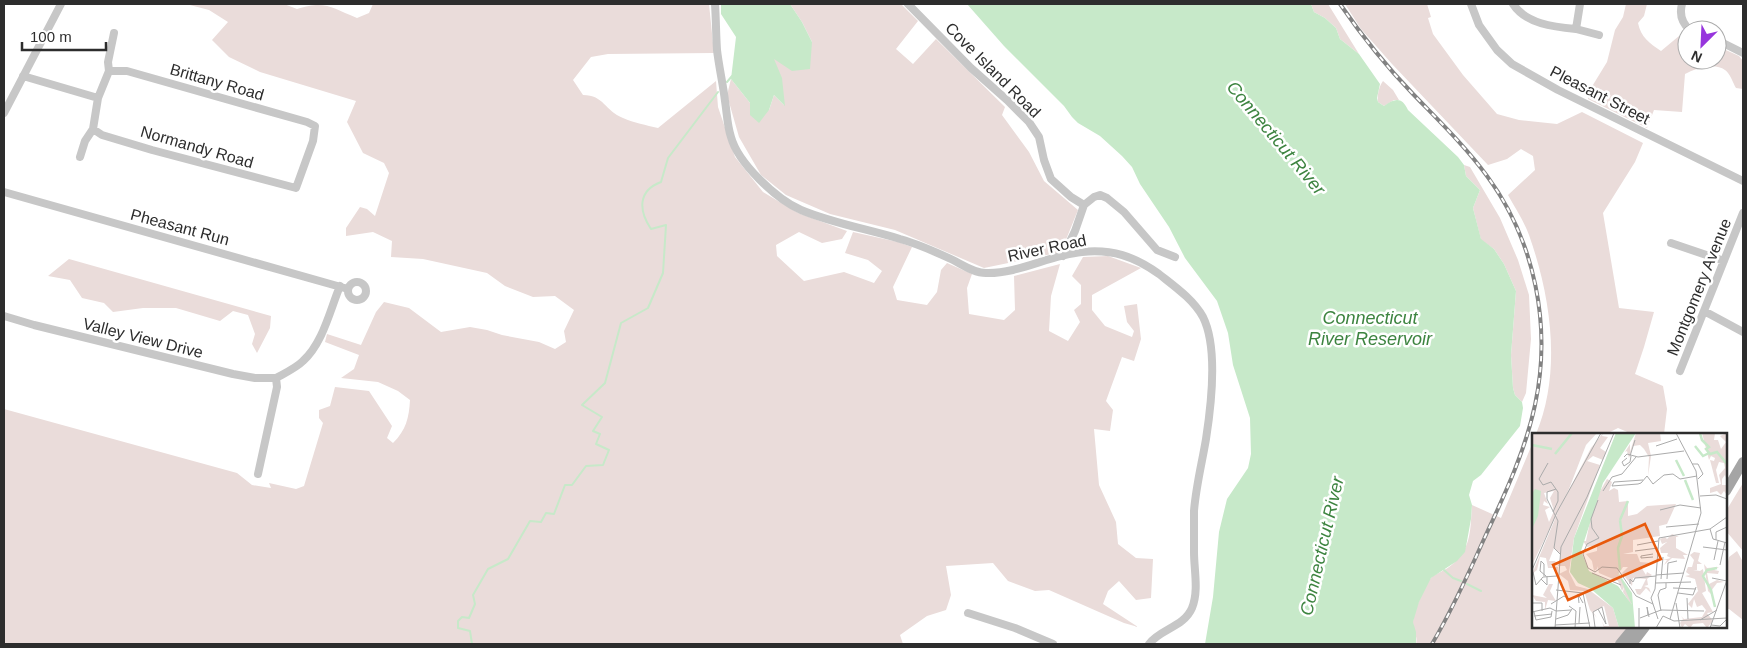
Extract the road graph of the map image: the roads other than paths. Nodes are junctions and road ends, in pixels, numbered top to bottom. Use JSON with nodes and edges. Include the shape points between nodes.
{"nodes":[{"id":1,"x":61,"y":4,"type":"edge"},
{"id":2,"x":715,"y":4,"type":"edge"},
{"id":3,"x":908,"y":4,"type":"edge"},
{"id":4,"x":1471,"y":4,"type":"edge"},
{"id":5,"x":1513,"y":4,"type":"edge"},
{"id":6,"x":1580,"y":4,"type":"edge"},
{"id":7,"x":1682,"y":4,"type":"edge"},
{"id":8,"x":1682,"y":20,"type":"edge"},
{"id":9,"x":1576,"y":29,"type":"junction"},
{"id":10,"x":114,"y":33,"type":"dead end"},
{"id":11,"x":1599,"y":35,"type":"dead end"},
{"id":12,"x":1727,"y":45,"type":"edge"},
{"id":13,"x":1743,"y":53,"type":"edge"},
{"id":14,"x":109,"y":71,"type":"junction"},
{"id":15,"x":23,"y":76,"type":"junction"},
{"id":16,"x":98,"y":98,"type":"junction"},
{"id":17,"x":4,"y":113,"type":"edge"},
{"id":18,"x":93,"y":129,"type":"junction"},
{"id":19,"x":80,"y":156,"type":"dead end"},
{"id":20,"x":1743,"y":181,"type":"edge"},
{"id":21,"x":296,"y":188,"type":"joint"},
{"id":22,"x":4,"y":192,"type":"edge"},
{"id":23,"x":1084,"y":205,"type":"junction"},
{"id":24,"x":1743,"y":213,"type":"edge"},
{"id":25,"x":1671,"y":243,"type":"dead end"},
{"id":26,"x":1063,"y":256,"type":"junction"},
{"id":27,"x":1175,"y":257,"type":"dead end"},
{"id":28,"x":1724,"y":261,"type":"junction"},
{"id":29,"x":340,"y":286,"type":"junction"},
{"id":30,"x":348,"y":288,"type":"dead end"},
{"id":31,"x":1704,"y":311,"type":"junction"},
{"id":32,"x":4,"y":316,"type":"edge"},
{"id":33,"x":1743,"y":332,"type":"edge"},
{"id":34,"x":1680,"y":371,"type":"dead end"},
{"id":35,"x":276,"y":378,"type":"junction"},
{"id":36,"x":1743,"y":462,"type":"edge"},
{"id":37,"x":258,"y":474,"type":"dead end"},
{"id":38,"x":1727,"y":489,"type":"edge"},
{"id":39,"x":968,"y":614,"type":"dead end"},
{"id":40,"x":1633,"y":628,"type":"edge"},
{"id":41,"x":1644,"y":628,"type":"edge"},
{"id":42,"x":1053,"y":644,"type":"edge"},
{"id":43,"x":1149,"y":644,"type":"edge"},
{"id":44,"x":1620,"y":644,"type":"edge"},
{"id":45,"x":1632,"y":644,"type":"edge"}],
"edges":[{"from":1,"to":15,"type":"street"},
{"from":2,"to":26,"type":"street","name":"River Road","via":[[717,48],[731,139],[756,175],[785,201],[822,217],[928,248],[985,273],[1011,270]]},
{"from":3,"to":23,"type":"street","name":"Cove Island Road","via":[[1029,122],[1039,138],[1051,179]]},
{"from":4,"to":20,"type":"street","name":"Pleasant Street","via":[[1479,25],[1512,64]]},
{"from":5,"to":9,"type":"street","via":[[1536,21]]},
{"from":6,"to":9,"type":"street"},
{"from":7,"to":8,"type":"street"},
{"from":9,"to":11,"type":"street"},
{"from":10,"to":14,"type":"street"},
{"from":12,"to":13,"type":"street"},
{"from":14,"to":16,"type":"street"},
{"from":14,"to":21,"type":"street","name":"Brittany Road","via":[[127,71],[313,124],[313,141]]},
{"from":15,"to":16,"type":"street"},
{"from":15,"to":17,"type":"street"},
{"from":16,"to":18,"type":"street"},
{"from":18,"to":19,"type":"street"},
{"from":18,"to":21,"type":"street","name":"Normandy Road","via":[[102,135],[152,150]]},
{"from":22,"to":29,"type":"street","name":"Pheasant Run"},
{"from":23,"to":26,"type":"street"},
{"from":23,"to":27,"type":"street","via":[[1100,195],[1107,198],[1124,212],[1157,250]]},
{"from":24,"to":28,"type":"street","name":"Montgomery Avenue"},
{"from":25,"to":28,"type":"street"},
{"from":26,"to":43,"type":"street","name":"River Road","via":[[1104,251],[1126,256],[1147,266],[1189,299],[1202,316],[1209,333],[1211,385],[1196,491],[1196,587],[1192,608],[1186,617]]},
{"from":28,"to":31,"type":"street","name":"Montgomery Avenue"},
{"from":29,"to":30,"type":"street","name":"Pheasant Run"},
{"from":29,"to":35,"type":"street","via":[[313,349],[304,361]]},
{"from":31,"to":33,"type":"street"},
{"from":31,"to":34,"type":"street","name":"Montgomery Avenue"},
{"from":32,"to":35,"type":"street","name":"Valley View Drive","via":[[233,374]]},
{"from":35,"to":37,"type":"street","via":[[277,390]]},
{"from":36,"to":38,"type":"main road"},
{"from":39,"to":42,"type":"street"},
{"from":40,"to":44,"type":"main road"},
{"from":41,"to":45,"type":"main road"}]}
